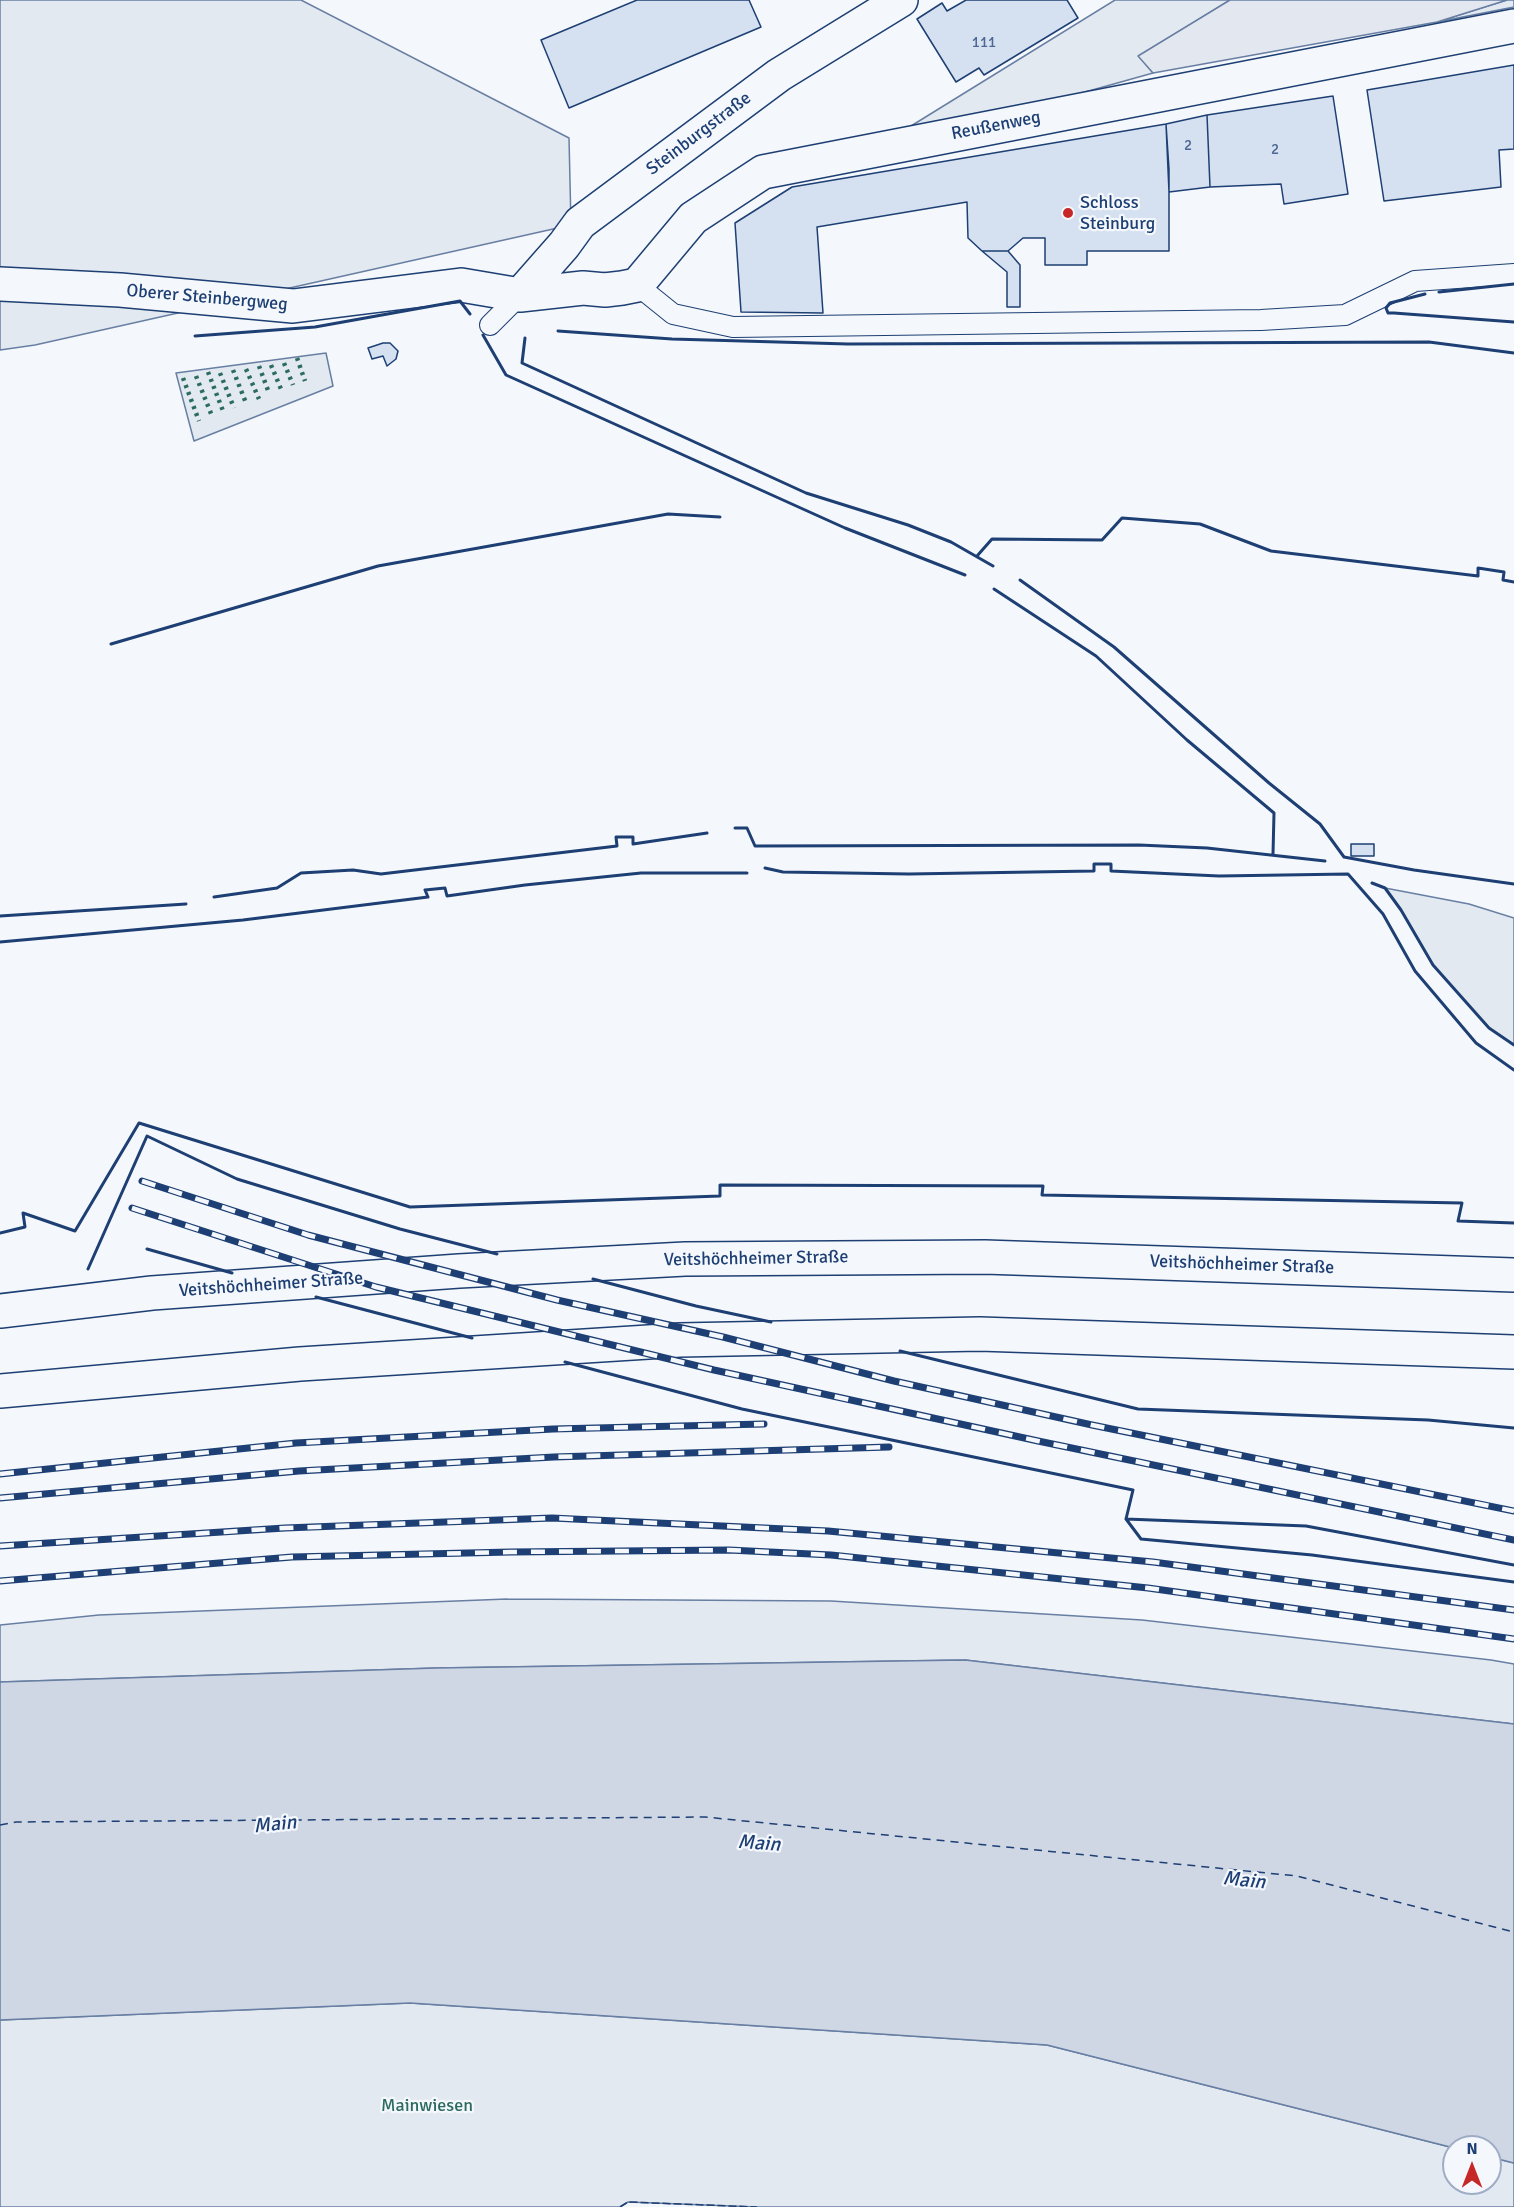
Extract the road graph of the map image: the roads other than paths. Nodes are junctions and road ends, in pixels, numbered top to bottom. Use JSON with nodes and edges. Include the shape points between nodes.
{"nodes":[{"id":1,"x":901,"y":0,"type":"edge"},
{"id":2,"x":1514,"y":26,"type":"edge"},
{"id":3,"x":1514,"y":274,"type":"edge"},
{"id":4,"x":0,"y":284,"type":"edge"},
{"id":5,"x":637,"y":285,"type":"junction"},
{"id":6,"x":520,"y":295,"type":"junction"},
{"id":7,"x":490,"y":325,"type":"dead end"},
{"id":8,"x":1514,"y":1275,"type":"edge"},
{"id":9,"x":0,"y":1311,"type":"edge"},
{"id":10,"x":1514,"y":1352,"type":"edge"},
{"id":11,"x":0,"y":1391,"type":"edge"}],
"edges":[{"from":1,"to":6,"type":"main road","name":"Steinburgstraße","via":[[779,75],[580,222]]},
{"from":2,"to":5,"type":"main road","name":"Reußenweg","via":[[763,172],[693,218]]},
{"from":3,"to":5,"type":"lane","via":[[1415,281],[1345,315],[1262,320],[768,327],[733,327],[673,314]]},
{"from":4,"to":6,"type":"main road","name":"Oberer Steinbergweg","via":[[120,290],[293,306],[461,285]]},
{"from":5,"to":6,"type":"main road"},
{"from":6,"to":7,"type":"lane"},
{"from":8,"to":9,"type":"main road","name":"Veitshöchheimer Straße","via":[[985,1257],[685,1259],[152,1293]]},
{"from":10,"to":11,"type":"main road","via":[[980,1334],[680,1340],[300,1364]]}]}
